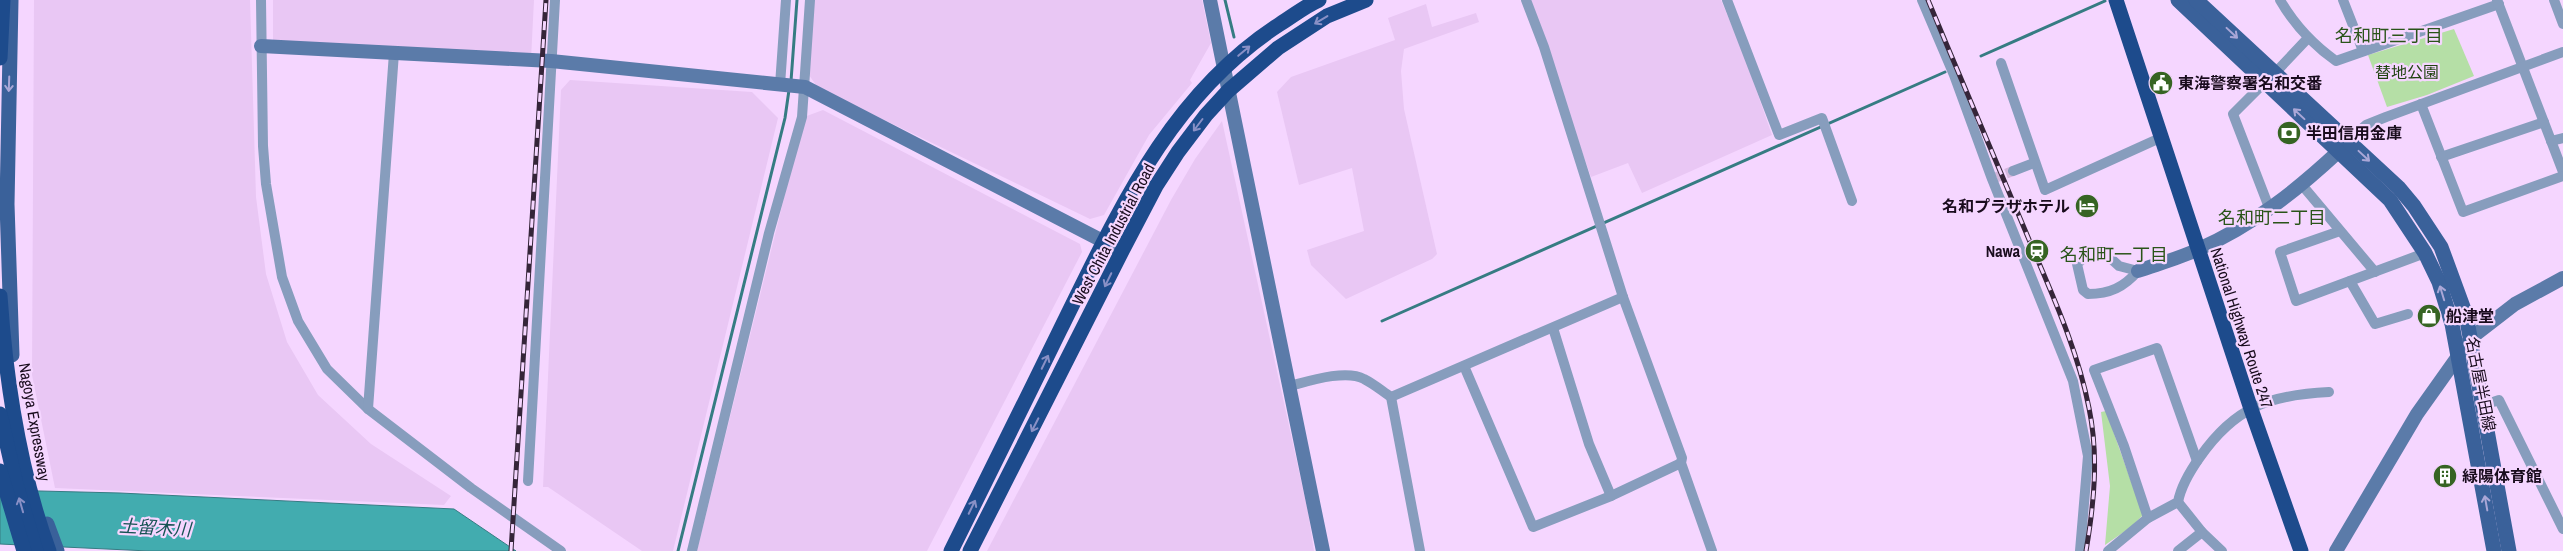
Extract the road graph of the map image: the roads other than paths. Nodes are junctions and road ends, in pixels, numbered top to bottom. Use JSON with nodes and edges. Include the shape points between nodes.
{"nodes":[{"id":1,"x":3,"y":0,"type":"edge"},
{"id":2,"x":11,"y":0,"type":"edge"},
{"id":3,"x":261,"y":0,"type":"edge"},
{"id":4,"x":555,"y":0,"type":"edge"},
{"id":5,"x":786,"y":0,"type":"edge"},
{"id":6,"x":810,"y":0,"type":"edge"},
{"id":7,"x":1210,"y":0,"type":"edge"},
{"id":8,"x":1319,"y":0,"type":"edge"},
{"id":9,"x":1366,"y":0,"type":"edge"},
{"id":10,"x":1526,"y":0,"type":"edge"},
{"id":11,"x":1727,"y":0,"type":"edge"},
{"id":12,"x":1922,"y":0,"type":"edge"},
{"id":13,"x":2116,"y":0,"type":"edge"},
{"id":14,"x":2178,"y":0,"type":"edge"},
{"id":15,"x":2196,"y":0,"type":"edge"},
{"id":16,"x":2280,"y":0,"type":"edge"},
{"id":17,"x":2343,"y":0,"type":"edge"},
{"id":18,"x":2554,"y":0,"type":"edge"},
{"id":19,"x":2498,"y":2,"type":"edge"},
{"id":20,"x":2563,"y":24,"type":"edge"},
{"id":21,"x":2308,"y":38,"type":"junction"},
{"id":22,"x":261,"y":46,"type":"junction"},
{"id":23,"x":2363,"y":51,"type":"junction"},
{"id":24,"x":2563,"y":52,"type":"edge"},
{"id":25,"x":394,"y":53,"type":"junction"},
{"id":26,"x":0,"y":58,"type":"edge"},
{"id":27,"x":552,"y":61,"type":"junction"},
{"id":28,"x":2001,"y":63,"type":"dead end"},
{"id":29,"x":2522,"y":67,"type":"junction"},
{"id":30,"x":1223,"y":68,"type":"junction"},
{"id":31,"x":2270,"y":78,"type":"junction"},
{"id":32,"x":780,"y":85,"type":"junction"},
{"id":33,"x":805,"y":87,"type":"junction"},
{"id":34,"x":1228,"y":91,"type":"junction"},
{"id":35,"x":2421,"y":104,"type":"junction"},
{"id":36,"x":2544,"y":122,"type":"junction"},
{"id":37,"x":2160,"y":138,"type":"junction"},
{"id":38,"x":2563,"y":138,"type":"edge"},
{"id":39,"x":2551,"y":141,"type":"junction"},
{"id":40,"x":2343,"y":146,"type":"junction"},
{"id":41,"x":2441,"y":157,"type":"junction"},
{"id":42,"x":2034,"y":163,"type":"junction"},
{"id":43,"x":2013,"y":171,"type":"tunnel mouth"},
{"id":44,"x":2563,"y":172,"type":"edge"},
{"id":45,"x":2563,"y":176,"type":"edge"},
{"id":46,"x":2302,"y":185,"type":"junction"},
{"id":47,"x":1852,"y":201,"type":"dead end"},
{"id":48,"x":2270,"y":210,"type":"junction"},
{"id":49,"x":2340,"y":230,"type":"junction"},
{"id":50,"x":1105,"y":242,"type":"junction"},
{"id":51,"x":2198,"y":250,"type":"junction"},
{"id":52,"x":1122,"y":251,"type":"junction"},
{"id":53,"x":2425,"y":253,"type":"junction"},
{"id":54,"x":2138,"y":271,"type":"junction"},
{"id":55,"x":2375,"y":272,"type":"junction"},
{"id":56,"x":2563,"y":278,"type":"edge"},
{"id":57,"x":2350,"y":281,"type":"junction"},
{"id":58,"x":0,"y":296,"type":"edge"},
{"id":59,"x":1623,"y":297,"type":"junction"},
{"id":60,"x":2408,"y":314,"type":"dead end"},
{"id":61,"x":1553,"y":328,"type":"junction"},
{"id":62,"x":0,"y":334,"type":"edge"},
{"id":63,"x":2471,"y":338,"type":"junction"},
{"id":64,"x":2458,"y":354,"type":"junction"},
{"id":65,"x":1464,"y":366,"type":"junction"},
{"id":66,"x":1290,"y":386,"type":"junction"},
{"id":67,"x":2329,"y":392,"type":"dead end"},
{"id":68,"x":1391,"y":397,"type":"junction"},
{"id":69,"x":2484,"y":405,"type":"junction"},
{"id":70,"x":368,"y":409,"type":"junction"},
{"id":71,"x":2250,"y":409,"type":"junction"},
{"id":72,"x":18,"y":413,"type":"junction"},
{"id":73,"x":0,"y":414,"type":"edge"},
{"id":74,"x":2197,"y":461,"type":"junction"},
{"id":75,"x":1681,"y":463,"type":"junction"},
{"id":76,"x":0,"y":471,"type":"edge"},
{"id":77,"x":528,"y":481,"type":"dead end"},
{"id":78,"x":1611,"y":496,"type":"junction"},
{"id":79,"x":2178,"y":502,"type":"junction"},
{"id":80,"x":2148,"y":518,"type":"junction"},
{"id":81,"x":2563,"y":529,"type":"edge"},
{"id":82,"x":2202,"y":532,"type":"junction"},
{"id":83,"x":24,"y":551,"type":"edge"},
{"id":84,"x":36,"y":551,"type":"edge"},
{"id":85,"x":49,"y":551,"type":"edge"},
{"id":86,"x":57,"y":551,"type":"edge"},
{"id":87,"x":560,"y":551,"type":"edge"},
{"id":88,"x":692,"y":551,"type":"edge"},
{"id":89,"x":951,"y":551,"type":"edge"},
{"id":90,"x":970,"y":551,"type":"edge"},
{"id":91,"x":1323,"y":551,"type":"edge"},
{"id":92,"x":1420,"y":551,"type":"edge"},
{"id":93,"x":1712,"y":551,"type":"edge"},
{"id":94,"x":2080,"y":551,"type":"edge"},
{"id":95,"x":2108,"y":551,"type":"edge"},
{"id":96,"x":2178,"y":551,"type":"edge"},
{"id":97,"x":2222,"y":551,"type":"edge"},
{"id":98,"x":2301,"y":551,"type":"edge"},
{"id":99,"x":2336,"y":551,"type":"edge"},
{"id":100,"x":2494,"y":551,"type":"edge"},
{"id":101,"x":2509,"y":551,"type":"edge"}],
"edges":[{"from":1,"to":26,"type":"highway"},
{"from":2,"to":72,"type":"main road","one_way":true,"via":[[7,221],[11,344]]},
{"from":3,"to":22,"type":"street"},
{"from":4,"to":27,"type":"street"},
{"from":5,"to":32,"type":"street"},
{"from":6,"to":33,"type":"street"},
{"from":7,"to":30,"type":"street"},
{"from":30,"to":8,"type":"highway","name":"West Chita Industrial Road","one_way":true,"via":[[1263,35]]},
{"from":9,"to":34,"type":"highway","name":"West Chita Industrial Road","one_way":true,"via":[[1327,16],[1278,48]]},
{"from":10,"to":59,"type":"street","via":[[1544,47]]},
{"from":11,"to":47,"type":"street","via":[[1779,135],[1822,118]]},
{"from":12,"to":94,"type":"street","via":[[2073,381],[2088,456]]},
{"from":13,"to":37,"type":"highway","name":"National Highway Route 247"},
{"from":14,"to":31,"type":"main road","name":"名古屋半田線"},
{"from":15,"to":31,"type":"main road","name":"名古屋半田線","one_way":true},
{"from":16,"to":21,"type":"street","via":[[2290,18]]},
{"from":17,"to":23,"type":"street"},
{"from":18,"to":20,"type":"street"},
{"from":19,"to":23,"type":"street"},
{"from":19,"to":29,"type":"street"},
{"from":21,"to":23,"type":"street","via":[[2336,61]]},
{"from":21,"to":31,"type":"street"},
{"from":22,"to":25,"type":"street"},
{"from":22,"to":70,"type":"street","via":[[266,184],[282,277],[298,321],[327,369]]},
{"from":24,"to":29,"type":"street"},
{"from":25,"to":27,"type":"street"},
{"from":25,"to":70,"type":"street"},
{"from":27,"to":32,"type":"street"},
{"from":27,"to":77,"type":"street"},
{"from":28,"to":42,"type":"street"},
{"from":29,"to":35,"type":"street"},
{"from":29,"to":36,"type":"street"},
{"from":30,"to":34,"type":"street"},
{"from":30,"to":50,"type":"highway","name":"West Chita Industrial Road","via":[[1167,132]]},
{"from":31,"to":40,"type":"main road","name":"名古屋半田線"},
{"from":31,"to":48,"type":"street","via":[[2233,114]]},
{"from":32,"to":33,"type":"street"},
{"from":33,"to":50,"type":"street"},
{"from":33,"to":88,"type":"street","via":[[802,117],[769,233]]},
{"from":34,"to":52,"type":"highway","name":"West Chita Industrial Road","one_way":true,"via":[[1178,152]]},
{"from":34,"to":66,"type":"street"},
{"from":35,"to":40,"type":"street","via":[[2366,125]]},
{"from":35,"to":41,"type":"street"},
{"from":36,"to":39,"type":"street"},
{"from":36,"to":41,"type":"street"},
{"from":37,"to":42,"type":"street","via":[[2045,190]]},
{"from":37,"to":51,"type":"highway","name":"National Highway Route 247"},
{"from":38,"to":39,"type":"street"},
{"from":39,"to":44,"type":"street"},
{"from":40,"to":46,"type":"street"},
{"from":40,"to":53,"type":"main road","name":"名古屋半田線","via":[[2390,200]]},
{"from":40,"to":63,"type":"main road","name":"名古屋半田線","one_way":true,"via":[[2414,206],[2442,247]]},
{"from":41,"to":45,"type":"street","via":[[2463,212]]},
{"from":42,"to":43,"type":"street"},
{"from":46,"to":48,"type":"street"},
{"from":46,"to":49,"type":"street"},
{"from":48,"to":51,"type":"street"},
{"from":49,"to":55,"type":"street"},
{"from":49,"to":57,"type":"street","via":[[2280,252],[2296,301]]},
{"from":50,"to":52,"type":"street"},
{"from":89,"to":50,"type":"highway","name":"West Chita Industrial Road","one_way":true},
{"from":51,"to":54,"type":"street"},
{"from":51,"to":71,"type":"highway","name":"National Highway Route 247"},
{"from":52,"to":90,"type":"highway","name":"West Chita Industrial Road","one_way":true},
{"from":53,"to":55,"type":"street"},
{"from":64,"to":53,"type":"main road","name":"名古屋半田線","one_way":true,"via":[[2439,282]]},
{"from":54,"to":54,"type":"street","via":[[2125,286],[2088,294],[2083,290],[2077,264],[2090,252],[2099,252],[2119,266]]},
{"from":55,"to":57,"type":"street"},
{"from":56,"to":63,"type":"street","via":[[2515,304]]},
{"from":57,"to":60,"type":"street","via":[[2375,324]]},
{"from":58,"to":85,"type":"highway","name":"Nagoya Expressway","via":[[13,416],[31,496]]},
{"from":59,"to":61,"type":"street"},
{"from":59,"to":75,"type":"street","via":[[1682,458]]},
{"from":61,"to":65,"type":"street"},
{"from":61,"to":78,"type":"street","via":[[1588,444]]},
{"from":62,"to":72,"type":"highway"},
{"from":63,"to":64,"type":"street"},
{"from":63,"to":69,"type":"main road","name":"名古屋半田線"},
{"from":64,"to":99,"type":"street","via":[[2400,441]]},
{"from":100,"to":64,"type":"main road","name":"名古屋半田線","one_way":true},
{"from":65,"to":68,"type":"street"},
{"from":65,"to":78,"type":"street","via":[[1533,527]]},
{"from":66,"to":68,"type":"street","via":[[1325,377],[1352,376],[1363,378]]},
{"from":66,"to":91,"type":"street"},
{"from":67,"to":71,"type":"street","via":[[2273,400]]},
{"from":68,"to":92,"type":"street"},
{"from":69,"to":81,"type":"street","via":[[2499,400]]},
{"from":69,"to":101,"type":"main road","name":"名古屋半田線"},
{"from":70,"to":87,"type":"street"},
{"from":71,"to":74,"type":"street","via":[[2234,418],[2216,435]]},
{"from":71,"to":98,"type":"highway","name":"National Highway Route 247"},
{"from":72,"to":86,"type":"main road","via":[[30,468]]},
{"from":84,"to":73,"type":"highway","one_way":true},
{"from":74,"to":79,"type":"street","via":[[2180,490]]},
{"from":74,"to":80,"type":"street","via":[[2157,348],[2094,370]]},
{"from":75,"to":78,"type":"street"},
{"from":75,"to":93,"type":"street"},
{"from":76,"to":83,"type":"highway"},
{"from":79,"to":80,"type":"street"},
{"from":79,"to":82,"type":"street"},
{"from":80,"to":95,"type":"street"},
{"from":82,"to":96,"type":"street"},
{"from":82,"to":97,"type":"street"}]}
